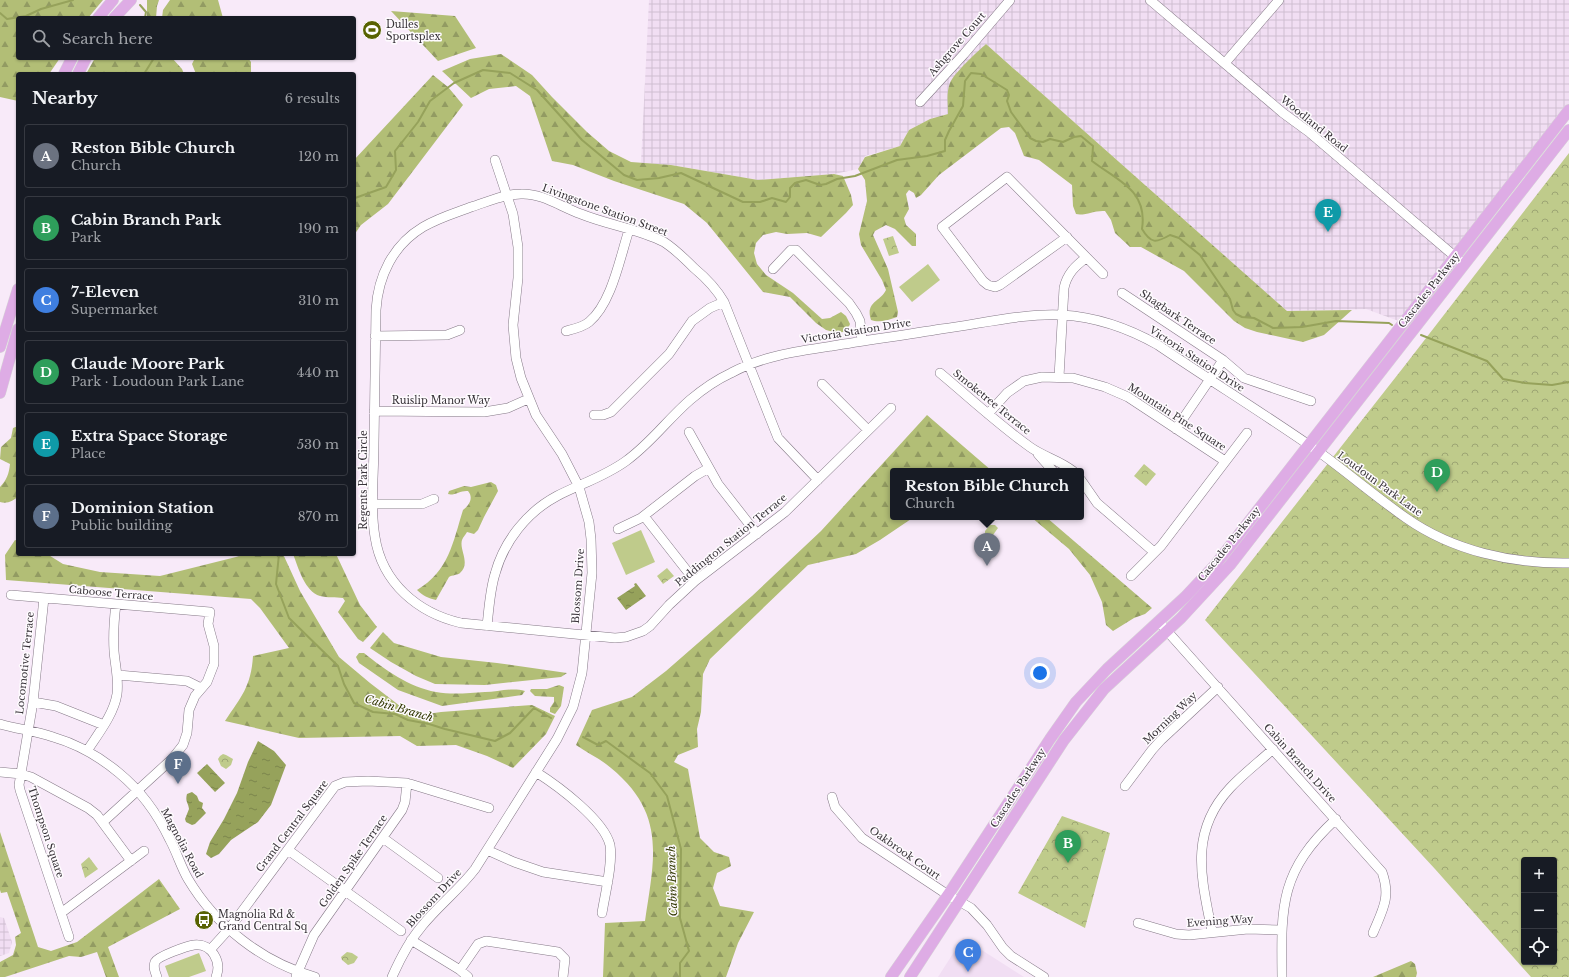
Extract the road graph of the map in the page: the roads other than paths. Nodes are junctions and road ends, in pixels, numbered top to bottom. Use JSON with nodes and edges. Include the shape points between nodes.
{"nodes":[{"id":1,"x":113,"y":0,"type":"edge"},
{"id":2,"x":131,"y":0,"type":"edge"},
{"id":3,"x":1010,"y":0,"type":"edge"},
{"id":4,"x":1150,"y":0,"type":"edge"},
{"id":5,"x":1279,"y":0,"type":"edge"},
{"id":6,"x":100,"y":16,"type":"edge"},
{"id":7,"x":116,"y":16,"type":"edge"},
{"id":8,"x":71,"y":60,"type":"edge"},
{"id":9,"x":85,"y":60,"type":"edge"},
{"id":10,"x":1225,"y":63,"type":"junction"},
{"id":11,"x":65,"y":72,"type":"edge"},
{"id":12,"x":79,"y":72,"type":"edge"},
{"id":13,"x":920,"y":102,"type":"dead end"},
{"id":14,"x":1569,"y":110,"type":"edge"},
{"id":15,"x":1569,"y":130,"type":"edge"},
{"id":16,"x":495,"y":160,"type":"dead end"},
{"id":17,"x":508,"y":195,"type":"junction"},
{"id":18,"x":629,"y":230,"type":"junction"},
{"id":19,"x":1067,"y":237,"type":"junction"},
{"id":20,"x":1455,"y":257,"type":"junction"},
{"id":21,"x":1086,"y":258,"type":"junction"},
{"id":22,"x":1464,"y":264,"type":"junction"},
{"id":23,"x":773,"y":269,"type":"dead end"},
{"id":24,"x":1103,"y":274,"type":"dead end"},
{"id":25,"x":1122,"y":293,"type":"dead end"},
{"id":26,"x":16,"y":294,"type":"edge"},
{"id":27,"x":724,"y":302,"type":"junction"},
{"id":28,"x":1062,"y":315,"type":"junction"},
{"id":29,"x":460,"y":330,"type":"dead end"},
{"id":30,"x":566,"y":331,"type":"dead end"},
{"id":31,"x":2,"y":333,"type":"edge"},
{"id":32,"x":375,"y":336,"type":"junction"},
{"id":33,"x":15,"y":338,"type":"edge"},
{"id":34,"x":862,"y":341,"type":"junction"},
{"id":35,"x":0,"y":346,"type":"edge"},
{"id":36,"x":1223,"y":360,"type":"junction"},
{"id":37,"x":748,"y":364,"type":"junction"},
{"id":38,"x":940,"y":373,"type":"dead end"},
{"id":39,"x":1059,"y":377,"type":"junction"},
{"id":40,"x":1210,"y":380,"type":"junction"},
{"id":41,"x":822,"y":384,"type":"dead end"},
{"id":42,"x":0,"y":393,"type":"edge"},
{"id":43,"x":528,"y":399,"type":"junction"},
{"id":44,"x":1311,"y":401,"type":"dead end"},
{"id":45,"x":892,"y":408,"type":"dead end"},
{"id":46,"x":374,"y":411,"type":"junction"},
{"id":47,"x":988,"y":414,"type":"junction"},
{"id":48,"x":594,"y":415,"type":"dead end"},
{"id":49,"x":1176,"y":429,"type":"junction"},
{"id":50,"x":868,"y":430,"type":"junction"},
{"id":51,"x":689,"y":432,"type":"dead end"},
{"id":52,"x":1247,"y":433,"type":"dead end"},
{"id":53,"x":1308,"y":445,"type":"junction"},
{"id":54,"x":1031,"y":447,"type":"junction"},
{"id":55,"x":1319,"y":452,"type":"junction"},
{"id":56,"x":1225,"y":461,"type":"junction"},
{"id":57,"x":709,"y":468,"type":"junction"},
{"id":58,"x":1050,"y":468,"type":"edge"},
{"id":59,"x":1068,"y":468,"type":"edge"},
{"id":60,"x":818,"y":480,"type":"junction"},
{"id":61,"x":1084,"y":484,"type":"edge"},
{"id":62,"x":579,"y":487,"type":"junction"},
{"id":63,"x":1084,"y":494,"type":"edge"},
{"id":64,"x":434,"y":498,"type":"dead end"},
{"id":65,"x":1097,"y":503,"type":"junction"},
{"id":66,"x":373,"y":504,"type":"junction"},
{"id":67,"x":644,"y":516,"type":"junction"},
{"id":68,"x":618,"y":529,"type":"dead end"},
{"id":69,"x":757,"y":534,"type":"junction"},
{"id":70,"x":1154,"y":552,"type":"junction"},
{"id":71,"x":1569,"y":563,"type":"edge"},
{"id":72,"x":1131,"y":576,"type":"dead end"},
{"id":73,"x":695,"y":581,"type":"junction"},
{"id":74,"x":11,"y":595,"type":"dead end"},
{"id":75,"x":44,"y":598,"type":"junction"},
{"id":76,"x":116,"y":604,"type":"junction"},
{"id":77,"x":1159,"y":622,"type":"junction"},
{"id":78,"x":488,"y":626,"type":"junction"},
{"id":79,"x":1167,"y":631,"type":"junction"},
{"id":80,"x":586,"y":636,"type":"junction"},
{"id":81,"x":118,"y":675,"type":"junction"},
{"id":82,"x":1218,"y":687,"type":"junction"},
{"id":83,"x":200,"y":688,"type":"junction"},
{"id":84,"x":33,"y":702,"type":"junction"},
{"id":85,"x":0,"y":724,"type":"edge"},
{"id":86,"x":104,"y":725,"type":"junction"},
{"id":87,"x":28,"y":731,"type":"junction"},
{"id":88,"x":1273,"y":749,"type":"junction"},
{"id":89,"x":88,"y":751,"type":"junction"},
{"id":90,"x":0,"y":772,"type":"edge"},
{"id":91,"x":536,"y":772,"type":"junction"},
{"id":92,"x":21,"y":774,"type":"junction"},
{"id":93,"x":407,"y":783,"type":"junction"},
{"id":94,"x":1125,"y":786,"type":"dead end"},
{"id":95,"x":138,"y":791,"type":"junction"},
{"id":96,"x":832,"y":797,"type":"dead end"},
{"id":97,"x":489,"y":808,"type":"dead end"},
{"id":98,"x":1336,"y":819,"type":"junction"},
{"id":99,"x":103,"y":822,"type":"junction"},
{"id":100,"x":383,"y":838,"type":"junction"},
{"id":101,"x":288,"y":850,"type":"junction"},
{"id":102,"x":488,"y":850,"type":"junction"},
{"id":103,"x":144,"y":851,"type":"dead end"},
{"id":104,"x":131,"y":861,"type":"junction"},
{"id":105,"x":438,"y":878,"type":"dead end"},
{"id":106,"x":608,"y":882,"type":"junction"},
{"id":107,"x":345,"y":892,"type":"junction"},
{"id":108,"x":948,"y":895,"type":"junction"},
{"id":109,"x":958,"y":901,"type":"junction"},
{"id":110,"x":61,"y":913,"type":"junction"},
{"id":111,"x":602,"y":913,"type":"dead end"},
{"id":112,"x":1138,"y":923,"type":"dead end"},
{"id":113,"x":229,"y":929,"type":"junction"},
{"id":114,"x":1281,"y":930,"type":"junction"},
{"id":115,"x":401,"y":931,"type":"dead end"},
{"id":116,"x":1212,"y":932,"type":"junction"},
{"id":117,"x":1373,"y":933,"type":"dead end"},
{"id":118,"x":69,"y":937,"type":"dead end"},
{"id":119,"x":411,"y":940,"type":"junction"},
{"id":120,"x":210,"y":950,"type":"junction"},
{"id":121,"x":460,"y":970,"type":"junction"},
{"id":122,"x":297,"y":974,"type":"edge"},
{"id":123,"x":157,"y":977,"type":"edge"},
{"id":124,"x":216,"y":977,"type":"edge"},
{"id":125,"x":315,"y":977,"type":"edge"},
{"id":126,"x":392,"y":977,"type":"edge"},
{"id":127,"x":468,"y":977,"type":"edge"},
{"id":128,"x":563,"y":977,"type":"edge"},
{"id":129,"x":891,"y":977,"type":"edge"},
{"id":130,"x":910,"y":977,"type":"edge"},
{"id":131,"x":1044,"y":977,"type":"edge"},
{"id":132,"x":1282,"y":977,"type":"edge"}],
"edges":[{"from":1,"to":6,"type":"main road"},
{"from":2,"to":7,"type":"main road"},
{"from":3,"to":13,"type":"street","name":"Ashgrove Court"},
{"from":4,"to":10,"type":"street","name":"Woodland Road"},
{"from":5,"to":10,"type":"street"},
{"from":8,"to":11,"type":"main road"},
{"from":9,"to":12,"type":"main road"},
{"from":10,"to":20,"type":"street","name":"Woodland Road"},
{"from":14,"to":20,"type":"main road","name":"Cascades Parkway"},
{"from":15,"to":22,"type":"main road","name":"Cascades Parkway"},
{"from":16,"to":17,"type":"street","name":"Blossom Drive"},
{"from":17,"to":18,"type":"street","name":"Livingstone Station Street","via":[[540,197],[590,218]]},
{"from":17,"to":32,"type":"street","name":"Regents Park Circle","via":[[437,220],[403,242],[388,263],[379,286]]},
{"from":17,"to":43,"type":"street","name":"Blossom Drive","via":[[518,247],[514,342]]},
{"from":18,"to":27,"type":"street","name":"Livingstone Station Street","via":[[653,237],[675,250],[712,284]]},
{"from":18,"to":30,"type":"street","via":[[605,301],[589,322]]},
{"from":19,"to":19,"type":"street","via":[[1007,177],[942,227],[983,281],[995,287],[1000,286]]},
{"from":19,"to":21,"type":"street"},
{"from":20,"to":22,"type":"street","name":"Woodland Road"},
{"from":20,"to":53,"type":"main road","name":"Cascades Parkway"},
{"from":21,"to":24,"type":"street"},
{"from":21,"to":28,"type":"street","via":[[1071,271],[1066,280]]},
{"from":22,"to":55,"type":"main road","name":"Cascades Parkway"},
{"from":23,"to":34,"type":"street","via":[[792,250],[796,250],[849,303],[860,321]]},
{"from":25,"to":36,"type":"street","name":"Shagbark Terrace"},
{"from":26,"to":31,"type":"main road"},
{"from":27,"to":37,"type":"street","name":"Livingstone Station Street"},
{"from":27,"to":48,"type":"street","via":[[692,321],[669,354],[611,412]]},
{"from":28,"to":34,"type":"street","name":"Victoria Station Drive","via":[[1032,316]]},
{"from":28,"to":39,"type":"street"},
{"from":28,"to":40,"type":"street","name":"Victoria Station Drive","via":[[1095,320],[1126,329],[1158,345]]},
{"from":29,"to":32,"type":"street","via":[[447,335]]},
{"from":31,"to":33,"type":"street"},
{"from":31,"to":35,"type":"main road"},
{"from":32,"to":46,"type":"street","name":"Regents Park Circle"},
{"from":33,"to":35,"type":"street"},
{"from":33,"to":42,"type":"main road"},
{"from":34,"to":37,"type":"street","name":"Victoria Station Drive","via":[[781,355]]},
{"from":36,"to":40,"type":"street"},
{"from":36,"to":44,"type":"street","name":"Shagbark Terrace","via":[[1252,382]]},
{"from":37,"to":60,"type":"street","name":"Livingstone Station Street","via":[[778,438]]},
{"from":37,"to":62,"type":"street","name":"Victoria Station Drive","via":[[703,390],[625,462]]},
{"from":38,"to":47,"type":"street","name":"Smoketree Terrace"},
{"from":39,"to":47,"type":"street","name":"Mountain Pine Square","via":[[1024,381],[1007,393]]},
{"from":39,"to":49,"type":"street","name":"Mountain Pine Square","via":[[1088,382],[1116,391]]},
{"from":40,"to":49,"type":"street"},
{"from":40,"to":53,"type":"street","name":"Victoria Station Drive"},
{"from":41,"to":50,"type":"street"},
{"from":43,"to":46,"type":"street","name":"Ruislip Manor Way","via":[[508,408],[484,412]]},
{"from":43,"to":62,"type":"street","name":"Blossom Drive","via":[[536,416],[571,469]]},
{"from":45,"to":50,"type":"street","name":"Paddington Station Terrace"},
{"from":46,"to":66,"type":"street","name":"Regents Park Circle"},
{"from":47,"to":54,"type":"street","name":"Smoketree Terrace"},
{"from":49,"to":56,"type":"street","name":"Mountain Pine Square"},
{"from":50,"to":60,"type":"street","name":"Paddington Station Terrace"},
{"from":51,"to":57,"type":"street"},
{"from":52,"to":56,"type":"street"},
{"from":53,"to":55,"type":"street","name":"Victoria Station Drive"},
{"from":53,"to":77,"type":"main road","name":"Cascades Parkway","via":[[1216,564]]},
{"from":54,"to":58,"type":"street","name":"Smoketree Terrace"},
{"from":54,"to":59,"type":"street","name":"Smoketree Terrace"},
{"from":55,"to":71,"type":"street","name":"Loudoun Park Lane","via":[[1407,519],[1443,539],[1502,558],[1524,562]]},
{"from":55,"to":79,"type":"main road","name":"Cascades Parkway","via":[[1230,565]]},
{"from":56,"to":70,"type":"street"},
{"from":57,"to":67,"type":"street"},
{"from":57,"to":69,"type":"street","via":[[718,484]]},
{"from":60,"to":69,"type":"street","name":"Paddington Station Terrace","via":[[785,512]]},
{"from":61,"to":65,"type":"street"},
{"from":62,"to":78,"type":"street","name":"Victoria Station Drive","via":[[544,504],[514,535],[495,573]]},
{"from":62,"to":80,"type":"street","name":"Blossom Drive","via":[[589,522],[592,556]]},
{"from":63,"to":65,"type":"street"},
{"from":64,"to":66,"type":"street","via":[[422,504]]},
{"from":65,"to":70,"type":"street"},
{"from":66,"to":78,"type":"street","name":"Regents Park Circle","via":[[373,525],[378,551],[389,574],[401,590],[415,603],[437,616],[461,623]]},
{"from":67,"to":68,"type":"street"},
{"from":67,"to":73,"type":"street"},
{"from":69,"to":73,"type":"street","name":"Paddington Station Terrace"},
{"from":70,"to":72,"type":"street"},
{"from":73,"to":80,"type":"street","name":"Paddington Station Terrace","via":[[642,631],[626,637]]},
{"from":74,"to":75,"type":"street","name":"Caboose Terrace"},
{"from":75,"to":76,"type":"street","name":"Caboose Terrace"},
{"from":75,"to":84,"type":"street","name":"Locomotive Terrace"},
{"from":76,"to":81,"type":"street","via":[[114,650]]},
{"from":76,"to":83,"type":"street","name":"Caboose Terrace","via":[[210,612],[208,624],[214,646],[214,664],[207,682]]},
{"from":77,"to":79,"type":"street","name":"Cabin Branch Drive"},
{"from":77,"to":108,"type":"main road","name":"Cascades Parkway","via":[[1096,680],[1067,714]]},
{"from":78,"to":80,"type":"street","name":"Regents Park Circle"},
{"from":79,"to":82,"type":"street","name":"Cabin Branch Drive"},
{"from":79,"to":109,"type":"main road","name":"Cascades Parkway","via":[[1104,689],[1082,715]]},
{"from":80,"to":91,"type":"street","name":"Blossom Drive","via":[[582,673],[573,707]]},
{"from":81,"to":83,"type":"street","via":[[187,681]]},
{"from":81,"to":86,"type":"street","via":[[117,695]]},
{"from":82,"to":88,"type":"street","name":"Cabin Branch Drive"},
{"from":82,"to":94,"type":"street","name":"Morning Way","via":[[1161,740]]},
{"from":83,"to":95,"type":"street","via":[[189,710],[186,738],[180,750]]},
{"from":84,"to":86,"type":"street","via":[[56,706]]},
{"from":84,"to":87,"type":"street","name":"Locomotive Terrace"},
{"from":85,"to":87,"type":"street","name":"Magnolia Road"},
{"from":86,"to":89,"type":"street"},
{"from":87,"to":89,"type":"street","name":"Magnolia Road","via":[[52,736]]},
{"from":87,"to":92,"type":"street","name":"Thompson Square"},
{"from":88,"to":98,"type":"street","name":"Cabin Branch Drive"},
{"from":88,"to":116,"type":"street","via":[[1230,788],[1212,814],[1206,830],[1200,860]]},
{"from":89,"to":95,"type":"street","name":"Magnolia Road","via":[[120,774]]},
{"from":90,"to":92,"type":"street"},
{"from":91,"to":102,"type":"street","name":"Blossom Drive"},
{"from":91,"to":106,"type":"street","via":[[556,786],[604,830],[610,850]]},
{"from":92,"to":99,"type":"street","via":[[88,808]]},
{"from":92,"to":110,"type":"street","name":"Thompson Square","via":[[20,790]]},
{"from":93,"to":97,"type":"street","name":"Grand Central Square"},
{"from":93,"to":100,"type":"street","name":"Golden Spike Terrace","via":[[402,810]]},
{"from":93,"to":101,"type":"street","name":"Grand Central Square","via":[[368,781],[345,782],[335,786]]},
{"from":95,"to":99,"type":"street"},
{"from":95,"to":113,"type":"street","name":"Magnolia Road","via":[[162,825],[195,890]]},
{"from":96,"to":108,"type":"street","name":"Oakbrook Court","via":[[835,806],[862,838]]},
{"from":98,"to":114,"type":"street","via":[[1304,854],[1294,870],[1286,895]]},
{"from":98,"to":117,"type":"street","name":"Cabin Branch Drive","via":[[1378,865],[1386,883],[1387,895]]},
{"from":99,"to":104,"type":"street"},
{"from":100,"to":105,"type":"street"},
{"from":100,"to":107,"type":"street","name":"Golden Spike Terrace"},
{"from":101,"to":107,"type":"street"},
{"from":101,"to":113,"type":"street","name":"Grand Central Square"},
{"from":102,"to":106,"type":"street","via":[[543,872]]},
{"from":102,"to":119,"type":"street","name":"Blossom Drive","via":[[464,883],[432,914]]},
{"from":103,"to":104,"type":"street"},
{"from":104,"to":110,"type":"street"},
{"from":106,"to":111,"type":"street"},
{"from":107,"to":115,"type":"street"},
{"from":107,"to":122,"type":"street","name":"Golden Spike Terrace","via":[[314,935]]},
{"from":108,"to":109,"type":"street","name":"Oakbrook Court"},
{"from":108,"to":129,"type":"main road","name":"Cascades Parkway"},
{"from":109,"to":130,"type":"main road","name":"Cascades Parkway"},
{"from":109,"to":131,"type":"street","name":"Oakbrook Court","via":[[979,916],[1011,956]]},
{"from":110,"to":118,"type":"street","name":"Thompson Square"},
{"from":112,"to":116,"type":"street","name":"Evening Way","via":[[1176,934],[1195,935]]},
{"from":113,"to":120,"type":"street","name":"Grand Central Square"},
{"from":113,"to":122,"type":"street","name":"Magnolia Road","via":[[244,942]]},
{"from":114,"to":116,"type":"street","name":"Evening Way"},
{"from":114,"to":132,"type":"street"},
{"from":119,"to":121,"type":"street"},
{"from":119,"to":126,"type":"street","name":"Blossom Drive"},
{"from":120,"to":123,"type":"street","via":[[194,946],[158,958],[154,964]]},
{"from":120,"to":124,"type":"street","via":[[218,962]]},
{"from":121,"to":127,"type":"street"},
{"from":121,"to":128,"type":"street","via":[[478,944],[490,941],[558,952],[565,959]]},
{"from":122,"to":125,"type":"street","name":"Magnolia Road"}]}
